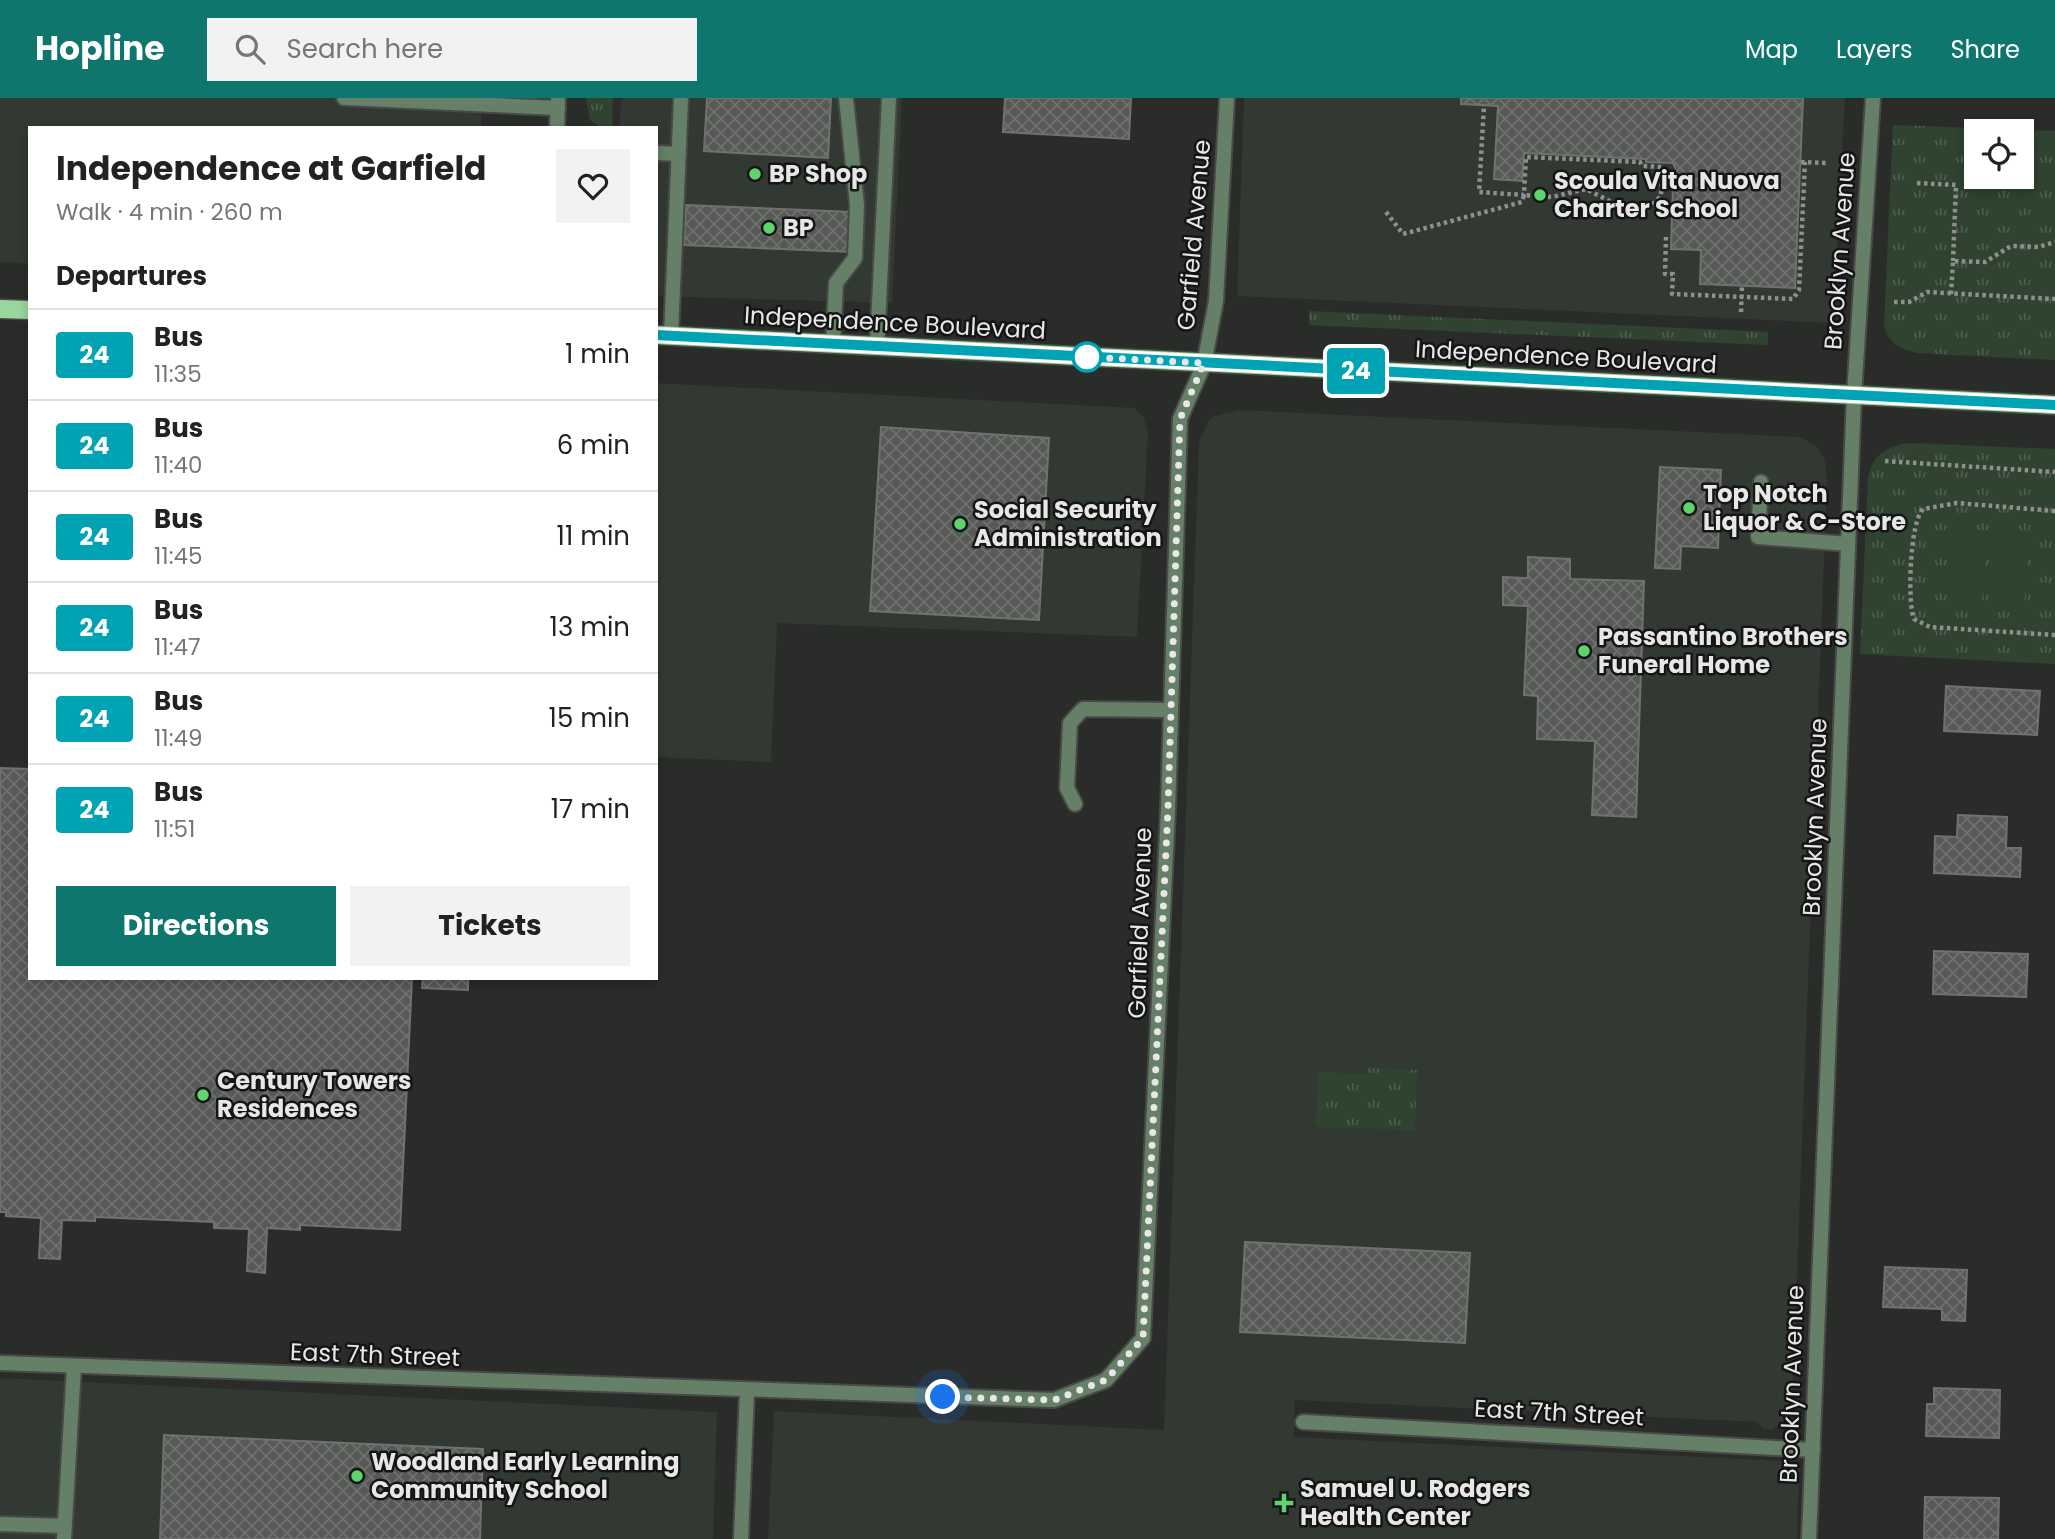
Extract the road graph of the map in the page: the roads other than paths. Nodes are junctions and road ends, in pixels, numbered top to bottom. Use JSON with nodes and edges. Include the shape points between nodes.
{"nodes":[{"id":1,"x":344,"y":98,"type":"edge"},
{"id":2,"x":681,"y":98,"type":"edge"},
{"id":3,"x":846,"y":98,"type":"edge"},
{"id":4,"x":889,"y":98,"type":"edge"},
{"id":5,"x":1227,"y":98,"type":"edge"},
{"id":6,"x":1873,"y":98,"type":"edge"},
{"id":7,"x":558,"y":103,"type":"edge"},
{"id":8,"x":557,"y":126,"type":"edge"},
{"id":9,"x":658,"y":153,"type":"edge"},
{"id":10,"x":678,"y":154,"type":"junction"},
{"id":11,"x":0,"y":309,"type":"edge"},
{"id":12,"x":28,"y":310,"type":"edge"},
{"id":13,"x":664,"y":335,"type":"edge"},
{"id":14,"x":833,"y":344,"type":"junction"},
{"id":15,"x":877,"y":346,"type":"junction"},
{"id":16,"x":1204,"y":363,"type":"junction"},
{"id":17,"x":1854,"y":396,"type":"junction"},
{"id":18,"x":2055,"y":405,"type":"edge"},
{"id":19,"x":1761,"y":482,"type":"dead end"},
{"id":20,"x":1848,"y":544,"type":"junction"},
{"id":21,"x":1171,"y":710,"type":"junction"},
{"id":22,"x":1075,"y":804,"type":"dead end"},
{"id":23,"x":0,"y":1363,"type":"edge"},
{"id":24,"x":74,"y":1366,"type":"junction"},
{"id":25,"x":747,"y":1391,"type":"junction"},
{"id":26,"x":1303,"y":1422,"type":"dead end"},
{"id":27,"x":1813,"y":1450,"type":"junction"},
{"id":28,"x":0,"y":1524,"type":"edge"},
{"id":29,"x":64,"y":1532,"type":"edge"},
{"id":30,"x":741,"y":1539,"type":"edge"},
{"id":31,"x":1809,"y":1539,"type":"edge"}],
"edges":[{"from":1,"to":7,"type":"street"},
{"from":2,"to":10,"type":"street"},
{"from":3,"to":14,"type":"street","via":[[857,205],[855,258],[836,283]]},
{"from":4,"to":15,"type":"street"},
{"from":5,"to":16,"type":"street","name":"Garfield Avenue","via":[[1216,301]]},
{"from":6,"to":17,"type":"street","name":"Brooklyn Avenue"},
{"from":7,"to":8,"type":"street"},
{"from":9,"to":10,"type":"street"},
{"from":10,"to":13,"type":"street"},
{"from":11,"to":12,"type":"main road"},
{"from":13,"to":14,"type":"main road","name":"Independence Boulevard"},
{"from":14,"to":15,"type":"main road","name":"Independence Boulevard"},
{"from":15,"to":16,"type":"main road","name":"Independence Boulevard"},
{"from":16,"to":17,"type":"main road","name":"Independence Boulevard"},
{"from":16,"to":21,"type":"street","name":"Garfield Avenue","via":[[1180,419]]},
{"from":17,"to":18,"type":"main road","name":"Independence Boulevard"},
{"from":17,"to":20,"type":"street","name":"Brooklyn Avenue"},
{"from":19,"to":20,"type":"street","via":[[1758,537]]},
{"from":20,"to":27,"type":"street","name":"Brooklyn Avenue"},
{"from":21,"to":22,"type":"street","via":[[1083,709],[1070,723],[1067,788]]},
{"from":21,"to":25,"type":"street","name":"Garfield Avenue","via":[[1143,1338],[1106,1380],[1054,1400]]},
{"from":23,"to":24,"type":"street","name":"East 7th Street"},
{"from":24,"to":25,"type":"street","name":"East 7th Street"},
{"from":24,"to":29,"type":"street"},
{"from":25,"to":30,"type":"street"},
{"from":26,"to":27,"type":"street","name":"East 7th Street"},
{"from":27,"to":31,"type":"street","name":"Brooklyn Avenue"},
{"from":28,"to":29,"type":"street"}]}
